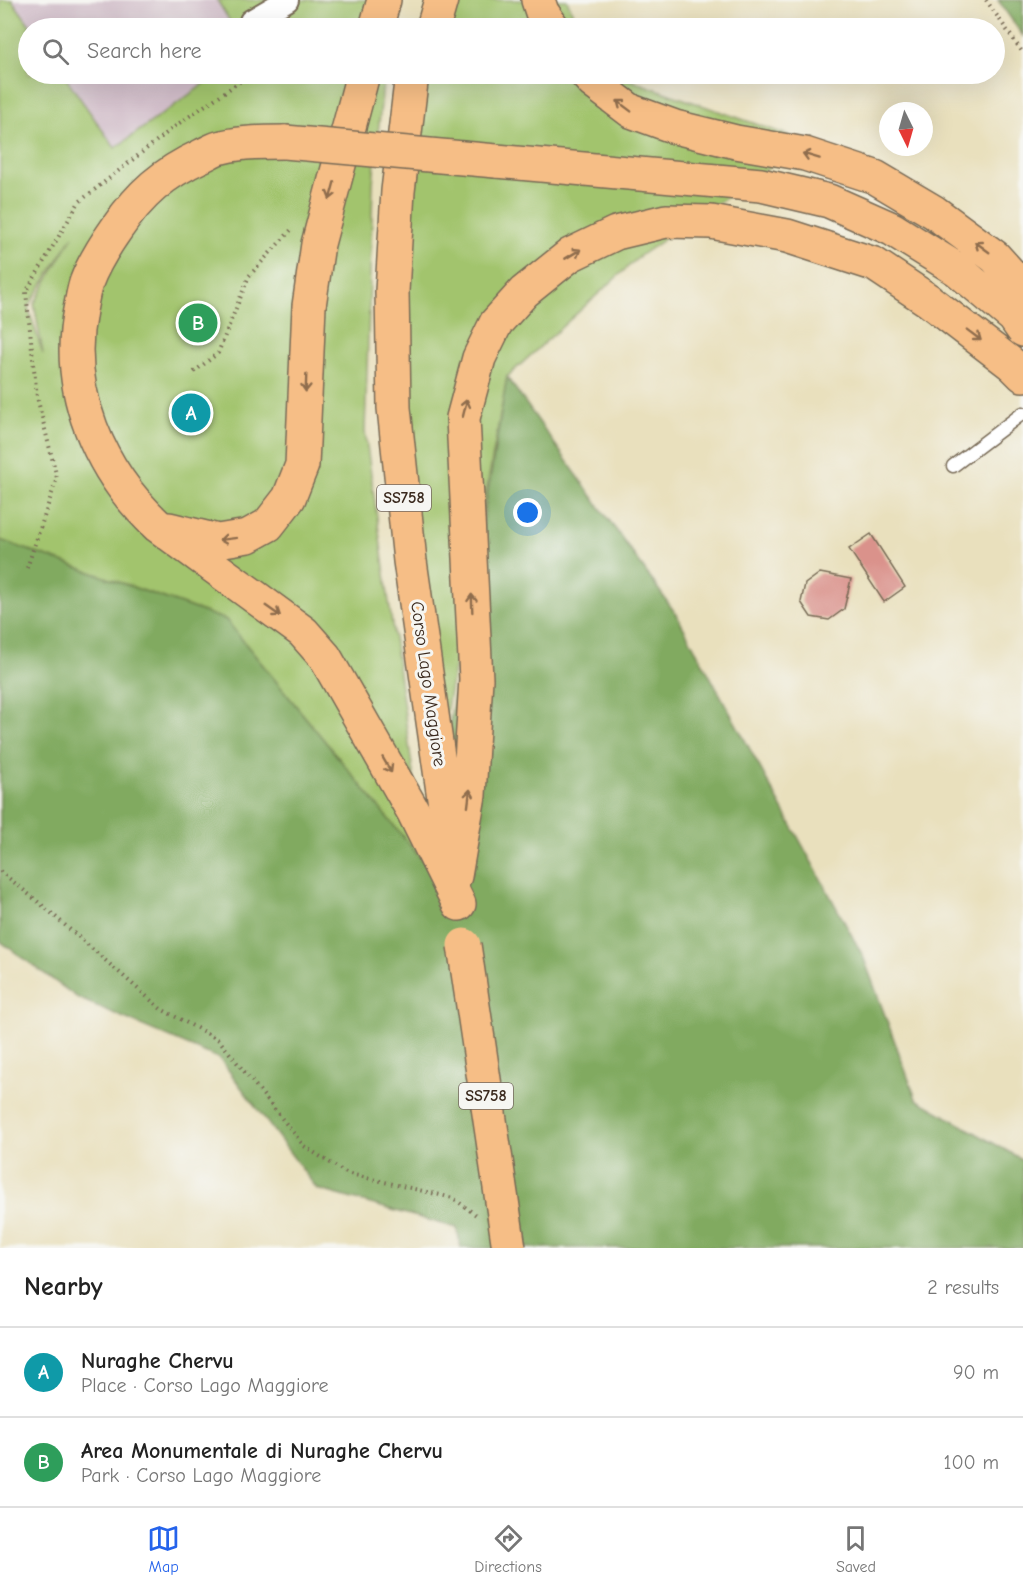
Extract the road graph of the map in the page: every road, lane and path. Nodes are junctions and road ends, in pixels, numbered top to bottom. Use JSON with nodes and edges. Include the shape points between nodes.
{"nodes":[{"id":1,"x":287,"y":0,"type":"edge"},
{"id":2,"x":384,"y":0,"type":"edge"},
{"id":3,"x":420,"y":0,"type":"edge"},
{"id":4,"x":441,"y":0,"type":"edge"},
{"id":5,"x":538,"y":0,"type":"edge"},
{"id":6,"x":986,"y":0,"type":"edge"},
{"id":7,"x":257,"y":18,"type":"edge"},
{"id":8,"x":379,"y":18,"type":"edge"},
{"id":9,"x":418,"y":18,"type":"edge"},
{"id":10,"x":436,"y":18,"type":"edge"},
{"id":11,"x":546,"y":18,"type":"edge"},
{"id":12,"x":999,"y":18,"type":"edge"},
{"id":13,"x":1005,"y":27,"type":"edge"},
{"id":14,"x":1023,"y":53,"type":"edge"},
{"id":15,"x":360,"y":84,"type":"edge"},
{"id":16,"x":411,"y":84,"type":"edge"},
{"id":17,"x":417,"y":84,"type":"edge"},
{"id":18,"x":596,"y":84,"type":"edge"},
{"id":19,"x":407,"y":117,"type":"junction"},
{"id":20,"x":326,"y":212,"type":"junction"},
{"id":21,"x":1023,"y":288,"type":"edge"},
{"id":22,"x":1023,"y":330,"type":"edge"},
{"id":23,"x":194,"y":372,"type":"dead end"},
{"id":24,"x":1023,"y":375,"type":"edge"},
{"id":25,"x":1023,"y":413,"type":"edge"},
{"id":26,"x":953,"y":466,"type":"dead end"},
{"id":27,"x":158,"y":526,"type":"junction"},
{"id":28,"x":0,"y":872,"type":"edge"},
{"id":29,"x":457,"y":890,"type":"junction"},
{"id":30,"x":479,"y":1217,"type":"dead end"},
{"id":31,"x":509,"y":1248,"type":"edge"}],
"edges":[{"from":1,"to":7,"type":"street"},
{"from":2,"to":8,"type":"highway"},
{"from":3,"to":9,"type":"highway"},
{"from":4,"to":10,"type":"highway"},
{"from":5,"to":11,"type":"highway"},
{"from":6,"to":12,"type":"path"},
{"from":13,"to":14,"type":"path"},
{"from":15,"to":20,"type":"highway","one_way":true},
{"from":16,"to":19,"type":"highway","name":"Corso Lago Maggiore","number":"SS758"},
{"from":17,"to":19,"type":"highway","name":"Corso Lago Maggiore","number":"SS758"},
{"from":21,"to":18,"type":"highway","one_way":true,"via":[[995,257],[934,212],[875,177],[805,154],[736,142],[664,123],[631,111]]},
{"from":19,"to":29,"type":"highway","name":"Corso Lago Maggiore","number":"SS758","via":[[392,291],[394,408],[410,561]]},
{"from":20,"to":23,"type":"path","via":[[292,228],[249,276],[218,353]]},
{"from":20,"to":27,"type":"highway","one_way":true,"via":[[309,306],[302,465],[289,498],[268,525],[248,536],[218,541]]},
{"from":22,"to":27,"type":"highway","bridge":true,"via":[[1014,317],[958,270],[892,229],[829,201],[761,185],[285,142],[220,147],[175,168],[134,203],[104,246],[85,285],[76,334],[78,385],[96,442],[122,488]]},
{"from":29,"to":24,"type":"highway","one_way":true,"via":[[470,795],[476,679],[463,417],[479,358],[496,323],[524,292],[570,255],[616,233],[666,221],[711,222],[787,236],[874,264],[928,300]]},
{"from":25,"to":26,"type":"lane"},
{"from":27,"to":29,"type":"highway","one_way":true,"via":[[303,632],[325,657]]},
{"from":28,"to":30,"type":"path","via":[[161,1009],[219,1040],[304,1146],[346,1173],[453,1198]]},
{"from":29,"to":31,"type":"highway","name":"Corso Lago Maggiore","number":"SS758","bridge":true}]}
